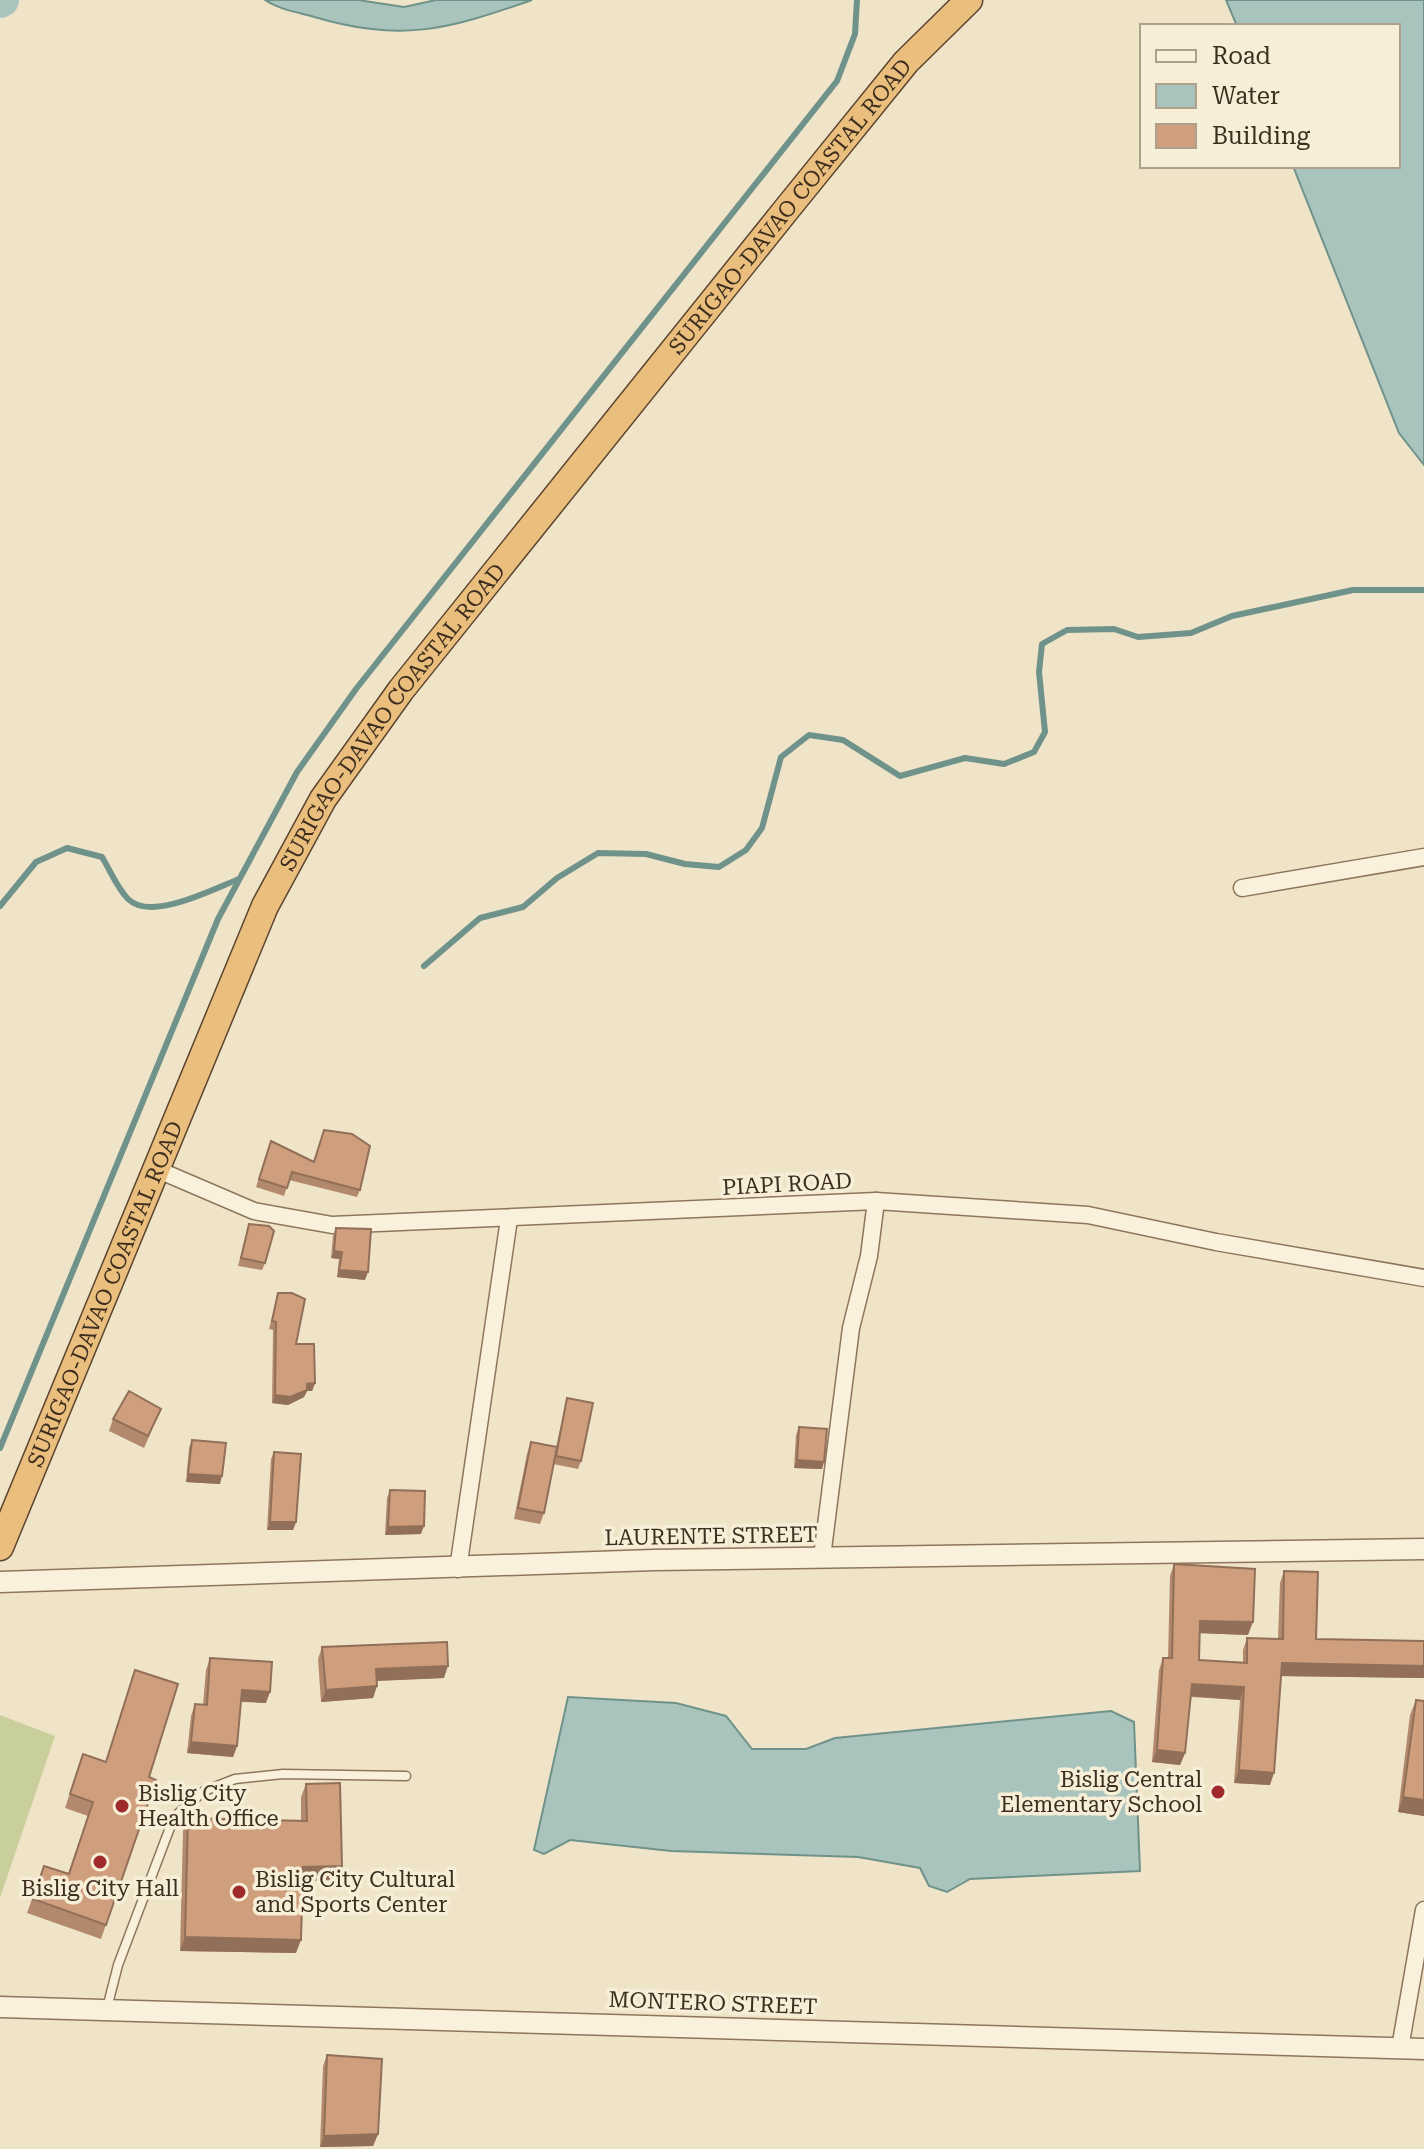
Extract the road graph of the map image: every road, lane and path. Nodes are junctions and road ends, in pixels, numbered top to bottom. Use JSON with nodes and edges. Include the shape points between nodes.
{"nodes":[{"id":1,"x":969,"y":0,"type":"edge"},
{"id":2,"x":1424,"y":857,"type":"edge"},
{"id":3,"x":1242,"y":888,"type":"dead end"},
{"id":4,"x":156,"y":1169,"type":"junction"},
{"id":5,"x":876,"y":1201,"type":"junction"},
{"id":6,"x":509,"y":1219,"type":"junction"},
{"id":7,"x":1424,"y":1278,"type":"edge"},
{"id":8,"x":0,"y":1547,"type":"edge"},
{"id":9,"x":1424,"y":1549,"type":"edge"},
{"id":10,"x":822,"y":1557,"type":"junction"},
{"id":11,"x":458,"y":1569,"type":"junction"},
{"id":12,"x":0,"y":1582,"type":"edge"},
{"id":13,"x":406,"y":1776,"type":"dead end"},
{"id":14,"x":1424,"y":1910,"type":"edge"},
{"id":15,"x":0,"y":2007,"type":"edge"},
{"id":16,"x":107,"y":2009,"type":"junction"},
{"id":17,"x":1400,"y":2048,"type":"junction"},
{"id":18,"x":1424,"y":2049,"type":"edge"}],
"edges":[{"from":1,"to":4,"type":"highway","name":"SURIGAO-DAVAO COASTAL ROAD","via":[[906,62],[776,222],[401,690],[323,799],[265,906]]},
{"from":2,"to":3,"type":"street"},
{"from":4,"to":6,"type":"street","name":"PIAPI ROAD","via":[[254,1211],[292,1220],[332,1225]]},
{"from":4,"to":8,"type":"highway","name":"SURIGAO-DAVAO COASTAL ROAD"},
{"from":5,"to":6,"type":"street","name":"PIAPI ROAD"},
{"from":5,"to":7,"type":"street","name":"PIAPI ROAD","via":[[1088,1215]]},
{"from":5,"to":10,"type":"street","via":[[851,1328]]},
{"from":6,"to":11,"type":"street"},
{"from":9,"to":10,"type":"street","name":"LAURENTE STREET"},
{"from":10,"to":11,"type":"street","name":"LAURENTE STREET"},
{"from":11,"to":12,"type":"street","name":"LAURENTE STREET"},
{"from":13,"to":16,"type":"lane","via":[[283,1774],[235,1779],[204,1791],[174,1817],[118,1965]]},
{"from":14,"to":17,"type":"street"},
{"from":15,"to":16,"type":"street","name":"MONTERO STREET"},
{"from":16,"to":17,"type":"street","name":"MONTERO STREET"},
{"from":17,"to":18,"type":"street","name":"MONTERO STREET"}]}
